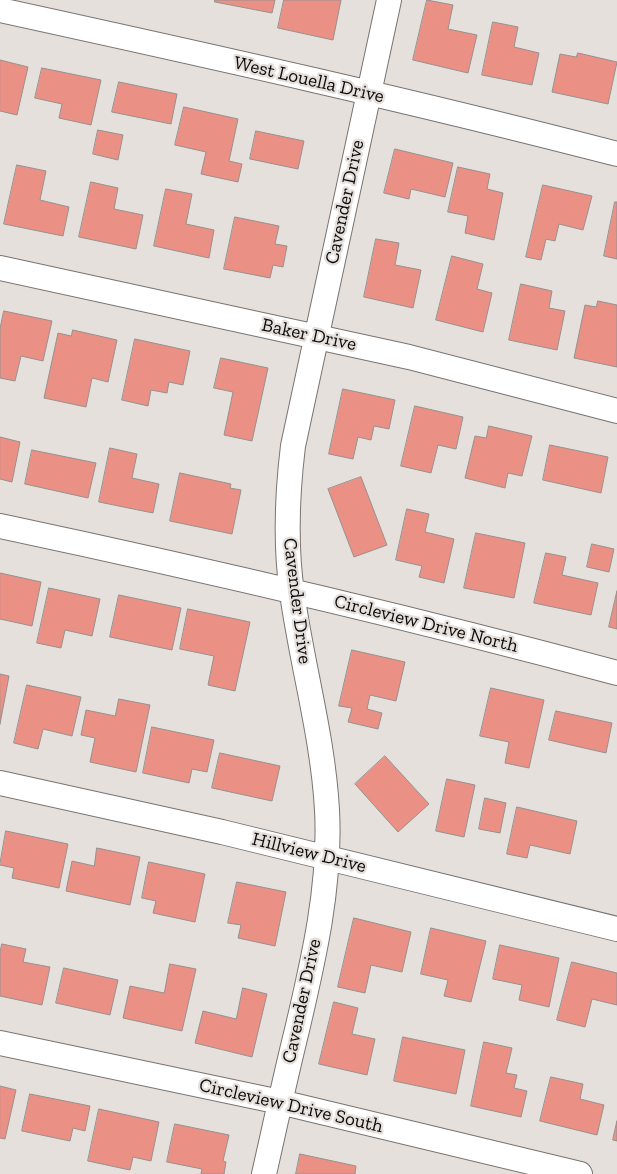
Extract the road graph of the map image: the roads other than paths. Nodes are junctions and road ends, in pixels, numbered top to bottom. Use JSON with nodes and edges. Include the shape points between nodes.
{"nodes":[{"id":1,"x":388,"y":0,"type":"edge"},
{"id":2,"x":0,"y":10,"type":"edge"},
{"id":3,"x":368,"y":93,"type":"junction"},
{"id":4,"x":617,"y":154,"type":"edge"},
{"id":5,"x":0,"y":268,"type":"edge"},
{"id":6,"x":316,"y":337,"type":"junction"},
{"id":7,"x":617,"y":411,"type":"edge"},
{"id":8,"x":0,"y":526,"type":"edge"},
{"id":9,"x":292,"y":592,"type":"junction"},
{"id":10,"x":617,"y":673,"type":"edge"},
{"id":11,"x":0,"y":783,"type":"edge"},
{"id":12,"x":326,"y":857,"type":"junction"},
{"id":13,"x":617,"y":929,"type":"edge"},
{"id":14,"x":0,"y":1043,"type":"edge"},
{"id":15,"x":280,"y":1102,"type":"junction"},
{"id":16,"x":264,"y":1174,"type":"edge"},
{"id":17,"x":580,"y":1174,"type":"edge"}],
"edges":[{"from":1,"to":3,"type":"street","name":"Cavender Drive"},
{"from":2,"to":3,"type":"street","name":"West Louella Drive"},
{"from":3,"to":4,"type":"street","name":"West Louella Drive"},
{"from":3,"to":6,"type":"street","name":"Cavender Drive"},
{"from":5,"to":6,"type":"street","name":"Baker Drive"},
{"from":6,"to":7,"type":"street","name":"Baker Drive","via":[[409,357]]},
{"from":6,"to":9,"type":"street","name":"Cavender Drive","via":[[288,482]]},
{"from":8,"to":9,"type":"street","name":"Circleview Drive North"},
{"from":9,"to":10,"type":"street","name":"Circleview Drive North"},
{"from":9,"to":12,"type":"street","name":"Cavender Drive","via":[[321,761],[327,810]]},
{"from":11,"to":12,"type":"street","name":"Hillview Drive"},
{"from":12,"to":13,"type":"street","name":"Hillview Drive"},
{"from":12,"to":15,"type":"street","name":"Cavender Drive","via":[[312,967]]},
{"from":14,"to":15,"type":"street","name":"Circleview Drive South"},
{"from":15,"to":16,"type":"street","name":"Cavender Drive"},
{"from":15,"to":17,"type":"street","name":"Circleview Drive South"}]}
